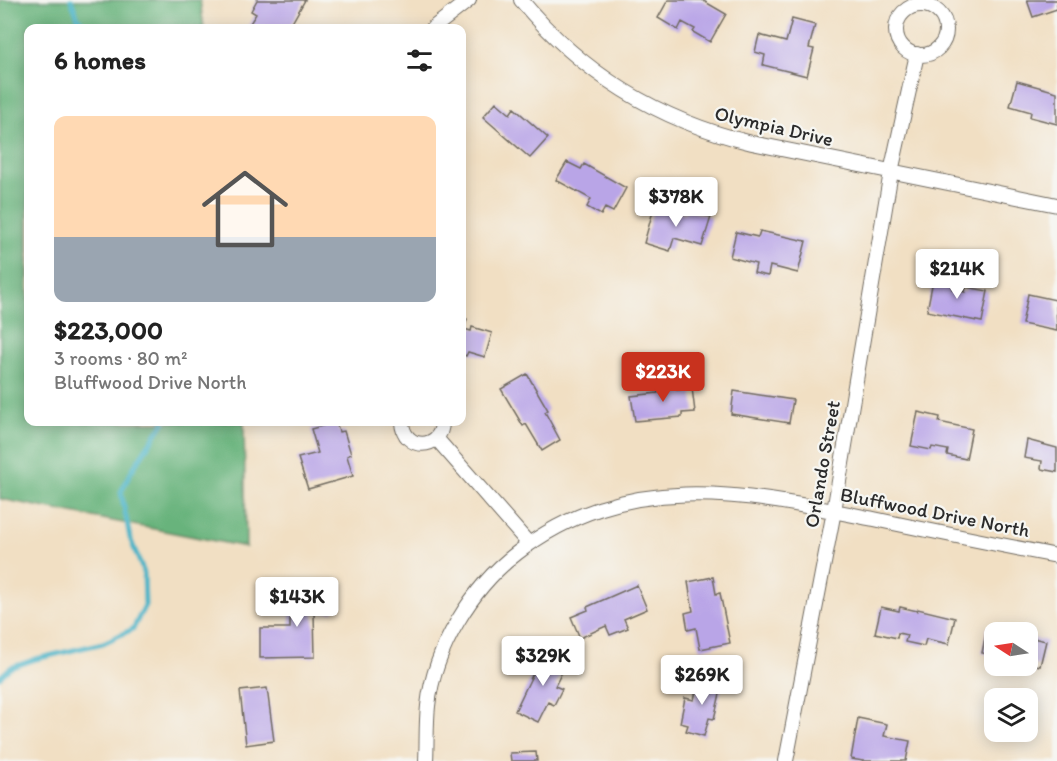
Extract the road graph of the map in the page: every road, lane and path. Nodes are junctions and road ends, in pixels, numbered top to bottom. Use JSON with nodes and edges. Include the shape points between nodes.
{"nodes":[{"id":1,"x":469,"y":0,"type":"edge"},
{"id":2,"x":521,"y":0,"type":"edge"},
{"id":3,"x":438,"y":24,"type":"edge"},
{"id":4,"x":917,"y":54,"type":"dead end"},
{"id":5,"x":891,"y":172,"type":"junction"},
{"id":6,"x":1057,"y":205,"type":"edge"},
{"id":7,"x":402,"y":426,"type":"edge"},
{"id":8,"x":442,"y":426,"type":"edge"},
{"id":9,"x":436,"y":438,"type":"junction"},
{"id":10,"x":834,"y":511,"type":"junction"},
{"id":11,"x":529,"y":544,"type":"junction"},
{"id":12,"x":1057,"y":556,"type":"edge"},
{"id":13,"x":426,"y":761,"type":"edge"},
{"id":14,"x":786,"y":761,"type":"edge"}],
"edges":[{"from":1,"to":3,"type":"street"},
{"from":2,"to":5,"type":"street","name":"Olympia Drive","via":[[589,68],[667,114],[736,140]]},
{"from":4,"to":5,"type":"street","name":"Orlando Street"},
{"from":5,"to":6,"type":"street","name":"Olympia Drive"},
{"from":5,"to":10,"type":"street","name":"Orlando Street"},
{"from":7,"to":9,"type":"street","via":[[403,432],[414,442],[423,444]]},
{"from":8,"to":9,"type":"street"},
{"from":9,"to":11,"type":"street"},
{"from":10,"to":11,"type":"street","name":"Bluffwood Drive North","via":[[738,495],[666,496],[591,512],[559,525]]},
{"from":10,"to":12,"type":"street","name":"Bluffwood Drive North"},
{"from":10,"to":14,"type":"street","name":"Orlando Street"},
{"from":11,"to":13,"type":"street","name":"Bluffwood Drive North","via":[[480,589],[466,607],[442,655],[428,707]]}]}
